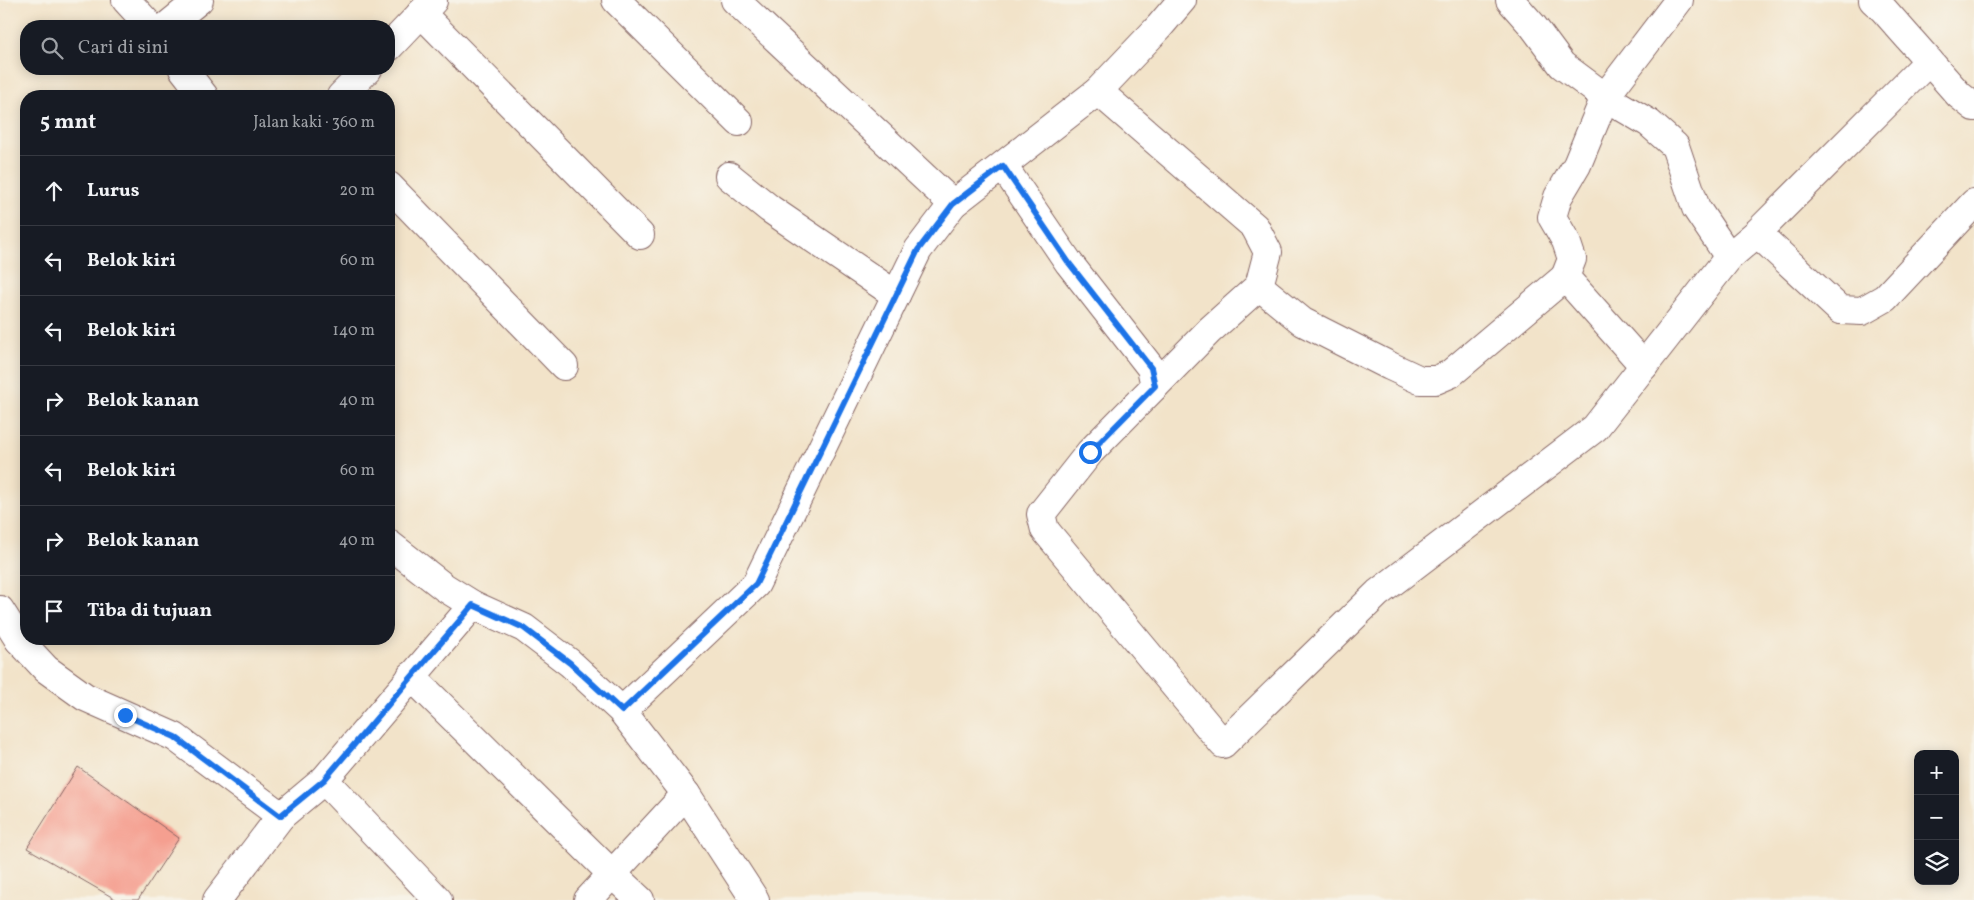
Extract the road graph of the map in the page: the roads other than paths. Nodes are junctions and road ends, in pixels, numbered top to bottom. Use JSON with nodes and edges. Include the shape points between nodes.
{"nodes":[{"id":1,"x":126,"y":0,"type":"edge"},
{"id":2,"x":199,"y":0,"type":"edge"},
{"id":3,"x":616,"y":0,"type":"edge"},
{"id":4,"x":735,"y":0,"type":"edge"},
{"id":5,"x":1182,"y":0,"type":"edge"},
{"id":6,"x":1510,"y":0,"type":"edge"},
{"id":7,"x":1679,"y":0,"type":"edge"},
{"id":8,"x":1872,"y":0,"type":"edge"},
{"id":9,"x":427,"y":7,"type":"edge"},
{"id":10,"x":144,"y":20,"type":"edge"},
{"id":11,"x":174,"y":20,"type":"edge"},
{"id":12,"x":395,"y":41,"type":"edge"},
{"id":13,"x":1929,"y":61,"type":"junction"},
{"id":14,"x":188,"y":75,"type":"edge"},
{"id":15,"x":362,"y":75,"type":"edge"},
{"id":16,"x":199,"y":90,"type":"edge"},
{"id":17,"x":347,"y":90,"type":"edge"},
{"id":18,"x":1098,"y":90,"type":"junction"},
{"id":19,"x":1605,"y":97,"type":"junction"},
{"id":20,"x":1974,"y":107,"type":"edge"},
{"id":21,"x":739,"y":122,"type":"dead end"},
{"id":22,"x":1003,"y":166,"type":"junction"},
{"id":23,"x":729,"y":176,"type":"dead end"},
{"id":24,"x":395,"y":192,"type":"edge"},
{"id":25,"x":1974,"y":203,"type":"edge"},
{"id":26,"x":953,"y":204,"type":"junction"},
{"id":27,"x":1757,"y":232,"type":"junction"},
{"id":28,"x":640,"y":235,"type":"dead end"},
{"id":29,"x":1729,"y":257,"type":"junction"},
{"id":30,"x":1565,"y":277,"type":"junction"},
{"id":31,"x":1260,"y":286,"type":"junction"},
{"id":32,"x":896,"y":295,"type":"junction"},
{"id":33,"x":564,"y":366,"type":"dead end"},
{"id":34,"x":1644,"y":366,"type":"junction"},
{"id":35,"x":1155,"y":386,"type":"junction"},
{"id":36,"x":395,"y":549,"type":"edge"},
{"id":37,"x":473,"y":605,"type":"junction"},
{"id":38,"x":0,"y":610,"type":"edge"},
{"id":39,"x":20,"y":633,"type":"edge"},
{"id":40,"x":29,"y":645,"type":"edge"},
{"id":41,"x":411,"y":676,"type":"junction"},
{"id":42,"x":622,"y":711,"type":"junction"},
{"id":43,"x":324,"y":780,"type":"junction"},
{"id":44,"x":686,"y":794,"type":"junction"},
{"id":45,"x":280,"y":816,"type":"junction"},
{"id":46,"x":612,"y":874,"type":"junction"},
{"id":47,"x":218,"y":900,"type":"edge"},
{"id":48,"x":438,"y":900,"type":"edge"},
{"id":49,"x":588,"y":900,"type":"edge"},
{"id":50,"x":640,"y":900,"type":"edge"},
{"id":51,"x":755,"y":900,"type":"edge"}],
"edges":[{"from":1,"to":10,"type":"street"},
{"from":2,"to":11,"type":"street"},
{"from":3,"to":21,"type":"street"},
{"from":4,"to":26,"type":"street"},
{"from":5,"to":18,"type":"street"},
{"from":6,"to":19,"type":"street","via":[[1562,65]]},
{"from":7,"to":19,"type":"street"},
{"from":8,"to":13,"type":"street","via":[[1883,8]]},
{"from":9,"to":12,"type":"street"},
{"from":9,"to":28,"type":"street"},
{"from":13,"to":20,"type":"street","via":[[1958,95]]},
{"from":13,"to":27,"type":"street"},
{"from":14,"to":16,"type":"street"},
{"from":15,"to":17,"type":"street"},
{"from":18,"to":22,"type":"street"},
{"from":18,"to":31,"type":"street","via":[[1256,227],[1268,252]]},
{"from":19,"to":29,"type":"street","via":[[1649,123],[1674,146],[1696,208]]},
{"from":19,"to":30,"type":"street","via":[[1577,165],[1558,197],[1552,217],[1572,259]]},
{"from":22,"to":26,"type":"street"},
{"from":22,"to":35,"type":"street","via":[[1069,263],[1151,368]]},
{"from":23,"to":32,"type":"street","via":[[770,209]]},
{"from":24,"to":33,"type":"street"},
{"from":25,"to":27,"type":"street","via":[[1885,298],[1862,311],[1840,310]]},
{"from":26,"to":32,"type":"street","via":[[918,250]]},
{"from":27,"to":29,"type":"street"},
{"from":29,"to":34,"type":"street"},
{"from":30,"to":31,"type":"street","via":[[1450,374],[1436,380],[1420,380],[1397,370],[1303,322]]},
{"from":30,"to":34,"type":"street"},
{"from":31,"to":35,"type":"street","via":[[1210,330]]},
{"from":32,"to":42,"type":"street","via":[[756,584]]},
{"from":34,"to":35,"type":"street","via":[[1595,428],[1378,593],[1223,744],[1045,530],[1041,514],[1090,452]]},
{"from":36,"to":37,"type":"street"},
{"from":37,"to":41,"type":"street"},
{"from":37,"to":42,"type":"street","via":[[524,628],[570,663]]},
{"from":38,"to":39,"type":"street"},
{"from":40,"to":45,"type":"street","via":[[46,668],[85,697],[175,737]]},
{"from":41,"to":43,"type":"street"},
{"from":41,"to":46,"type":"street"},
{"from":42,"to":44,"type":"street"},
{"from":43,"to":45,"type":"street"},
{"from":43,"to":48,"type":"street"},
{"from":44,"to":46,"type":"street"},
{"from":44,"to":51,"type":"street"},
{"from":45,"to":47,"type":"street"},
{"from":46,"to":49,"type":"street"},
{"from":46,"to":50,"type":"street"}]}
